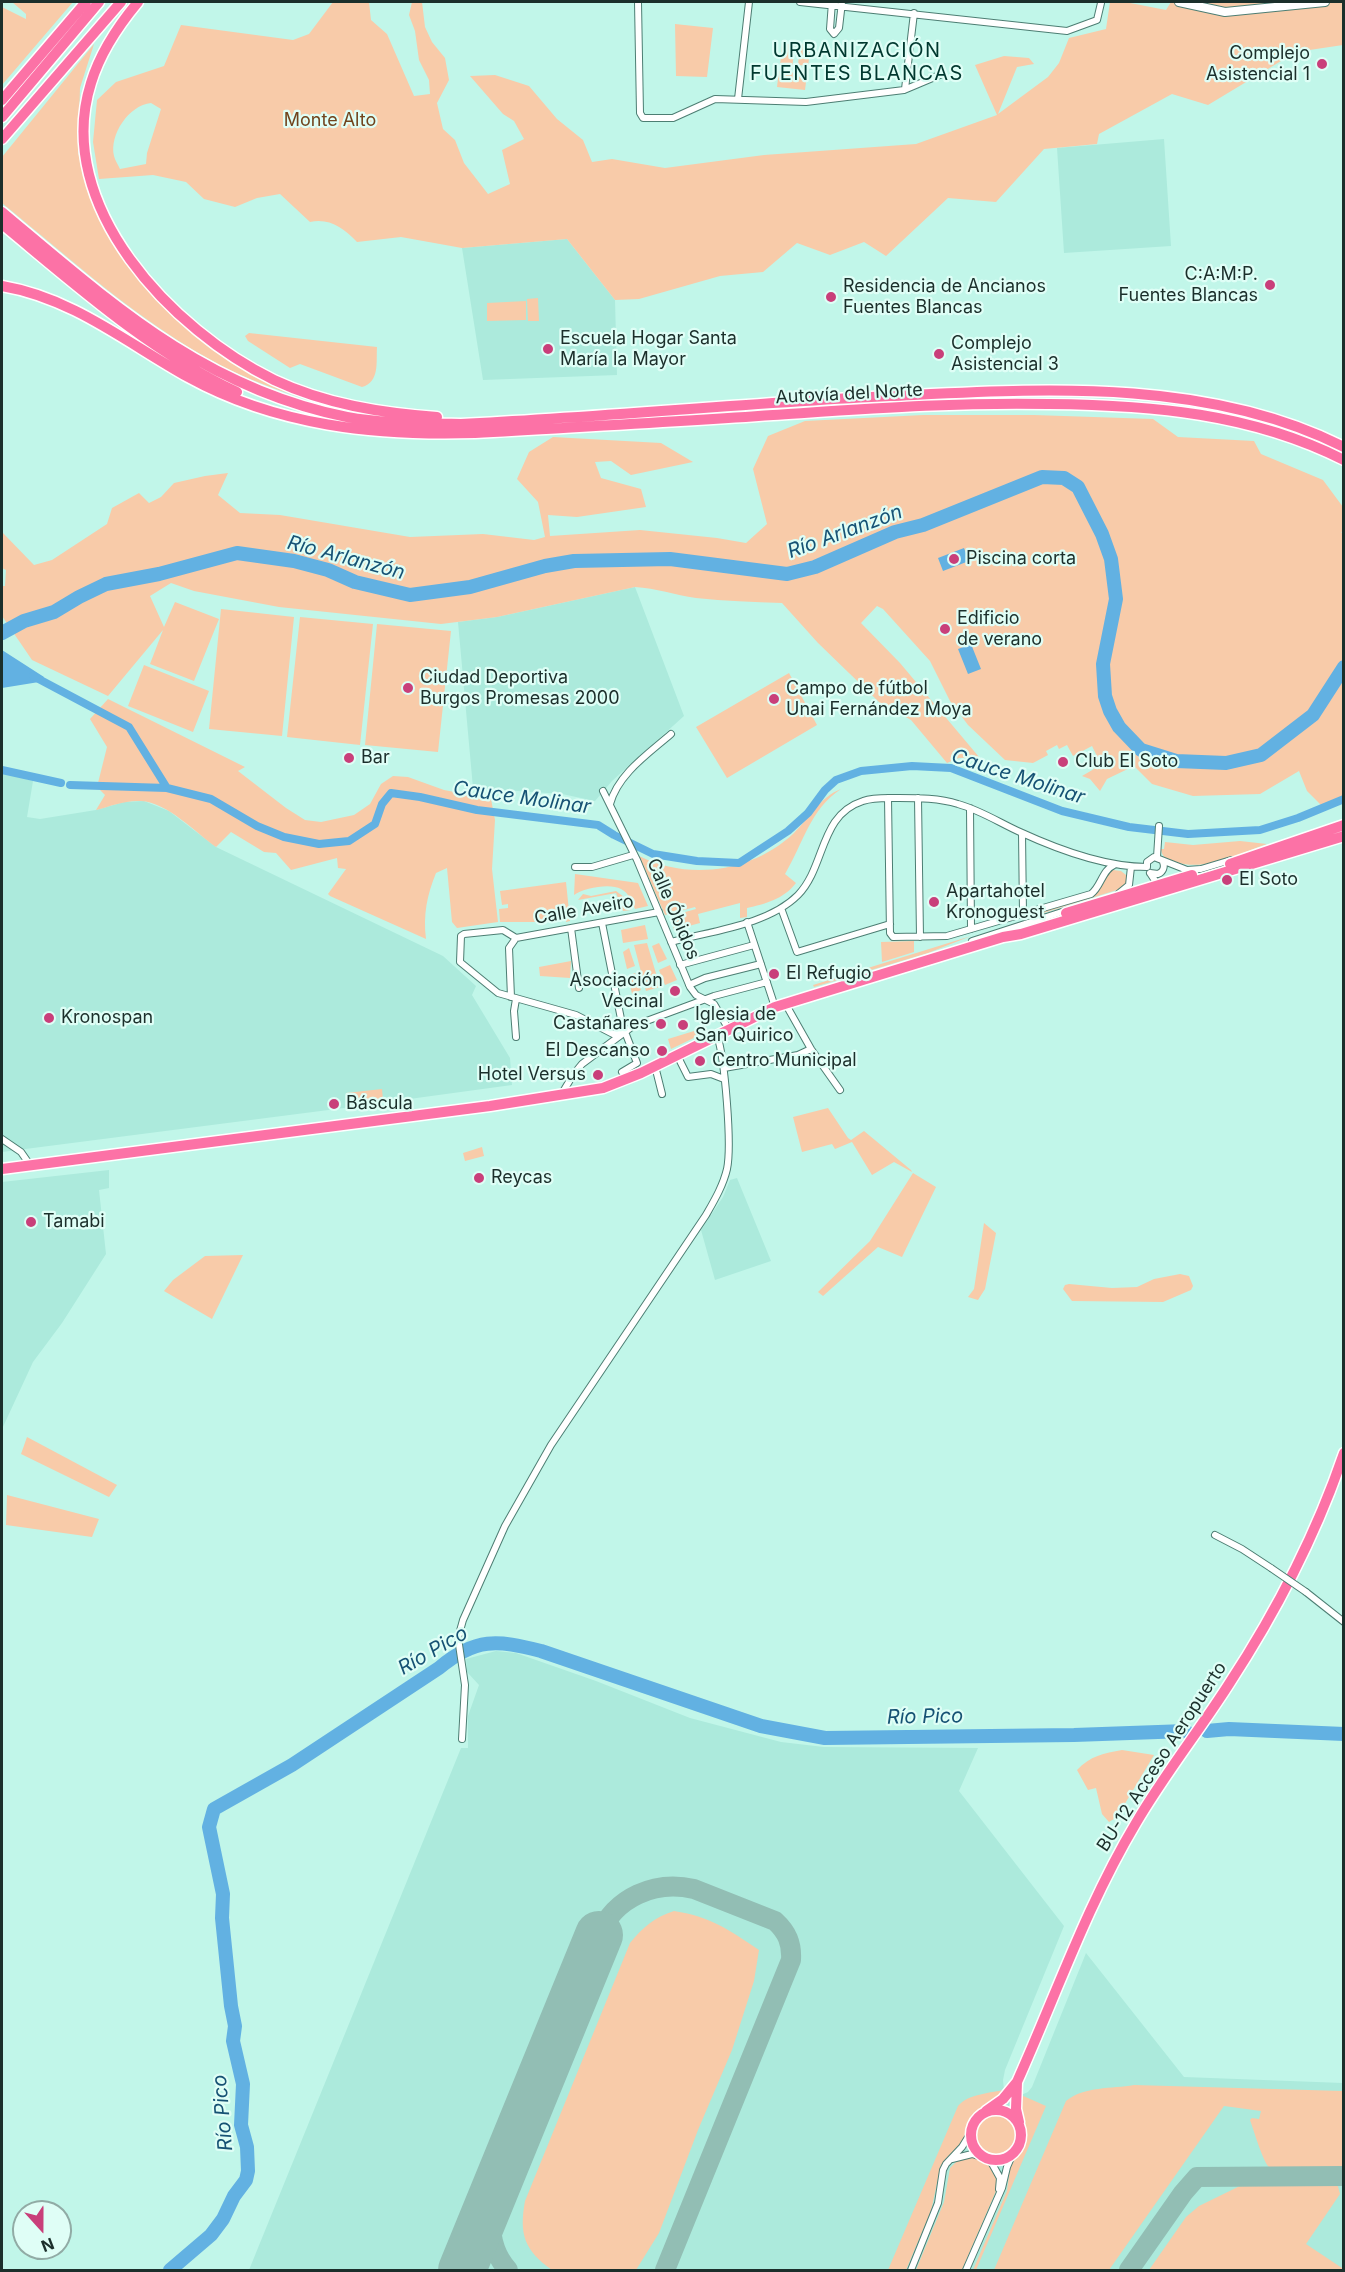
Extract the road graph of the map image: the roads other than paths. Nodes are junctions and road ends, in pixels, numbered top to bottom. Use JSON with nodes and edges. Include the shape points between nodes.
{"nodes":[{"id":1,"x":86,"y":2,"type":"edge"},
{"id":2,"x":99,"y":2,"type":"edge"},
{"id":3,"x":121,"y":2,"type":"edge"},
{"id":4,"x":138,"y":2,"type":"edge"},
{"id":5,"x":639,"y":2,"type":"edge"},
{"id":6,"x":749,"y":2,"type":"edge"},
{"id":7,"x":800,"y":2,"type":"edge"},
{"id":8,"x":1179,"y":2,"type":"edge"},
{"id":9,"x":1325,"y":2,"type":"edge"},
{"id":10,"x":832,"y":3,"type":"edge"},
{"id":11,"x":1101,"y":3,"type":"dead end"},
{"id":12,"x":841,"y":4,"type":"edge"},
{"id":13,"x":914,"y":13,"type":"junction"},
{"id":14,"x":942,"y":74,"type":"dead end"},
{"id":15,"x":905,"y":89,"type":"junction"},
{"id":16,"x":738,"y":99,"type":"junction"},
{"id":17,"x":2,"y":100,"type":"edge"},
{"id":18,"x":2,"y":117,"type":"edge"},
{"id":19,"x":2,"y":139,"type":"edge"},
{"id":20,"x":2,"y":212,"type":"edge"},
{"id":21,"x":2,"y":224,"type":"edge"},
{"id":22,"x":2,"y":286,"type":"edge"},
{"id":23,"x":632,"y":412,"type":"junction"},
{"id":24,"x":349,"y":428,"type":"junction"},
{"id":25,"x":1313,"y":433,"type":"junction"},
{"id":26,"x":1294,"y":438,"type":"junction"},
{"id":27,"x":1344,"y":441,"type":"edge"},
{"id":28,"x":1344,"y":447,"type":"edge"},
{"id":29,"x":1344,"y":460,"type":"edge"},
{"id":30,"x":1344,"y":467,"type":"edge"},
{"id":31,"x":671,"y":734,"type":"dead end"},
{"id":32,"x":603,"y":791,"type":"dead end"},
{"id":33,"x":888,"y":798,"type":"junction"},
{"id":34,"x":918,"y":798,"type":"junction"},
{"id":35,"x":610,"y":804,"type":"junction"},
{"id":36,"x":970,"y":808,"type":"junction"},
{"id":37,"x":1344,"y":825,"type":"edge"},
{"id":38,"x":1160,"y":826,"type":"dead end"},
{"id":39,"x":1022,"y":833,"type":"junction"},
{"id":40,"x":1344,"y":836,"type":"edge"},
{"id":41,"x":633,"y":855,"type":"junction"},
{"id":42,"x":1157,"y":857,"type":"junction"},
{"id":43,"x":1247,"y":858,"type":"junction"},
{"id":44,"x":1104,"y":861,"type":"junction"},
{"id":45,"x":1163,"y":862,"type":"junction"},
{"id":46,"x":1114,"y":865,"type":"junction"},
{"id":47,"x":575,"y":867,"type":"dead end"},
{"id":48,"x":1131,"y":867,"type":"junction"},
{"id":49,"x":1107,"y":869,"type":"junction"},
{"id":50,"x":1149,"y":870,"type":"junction"},
{"id":51,"x":1207,"y":878,"type":"junction"},
{"id":52,"x":1158,"y":885,"type":"junction"},
{"id":53,"x":781,"y":908,"type":"junction"},
{"id":54,"x":659,"y":912,"type":"junction"},
{"id":55,"x":1023,"y":914,"type":"junction"},
{"id":56,"x":747,"y":922,"type":"junction"},
{"id":57,"x":602,"y":923,"type":"junction"},
{"id":58,"x":890,"y":924,"type":"junction"},
{"id":59,"x":571,"y":928,"type":"junction"},
{"id":60,"x":971,"y":929,"type":"junction"},
{"id":61,"x":920,"y":937,"type":"junction"},
{"id":62,"x":1003,"y":937,"type":"junction"},
{"id":63,"x":516,"y":938,"type":"junction"},
{"id":64,"x":671,"y":942,"type":"junction"},
{"id":65,"x":754,"y":945,"type":"junction"},
{"id":66,"x":945,"y":955,"type":"junction"},
{"id":67,"x":760,"y":964,"type":"junction"},
{"id":68,"x":680,"y":965,"type":"junction"},
{"id":69,"x":766,"y":982,"type":"junction"},
{"id":70,"x":689,"y":985,"type":"junction"},
{"id":71,"x":579,"y":988,"type":"dead end"},
{"id":72,"x":513,"y":998,"type":"junction"},
{"id":73,"x":706,"y":999,"type":"junction"},
{"id":74,"x":780,"y":1005,"type":"junction"},
{"id":75,"x":728,"y":1028,"type":"junction"},
{"id":76,"x":624,"y":1033,"type":"junction"},
{"id":77,"x":716,"y":1035,"type":"junction"},
{"id":78,"x":516,"y":1037,"type":"dead end"},
{"id":79,"x":811,"y":1049,"type":"junction"},
{"id":80,"x":677,"y":1055,"type":"junction"},
{"id":81,"x":655,"y":1066,"type":"junction"},
{"id":82,"x":724,"y":1068,"type":"junction"},
{"id":83,"x":622,"y":1072,"type":"dead end"},
{"id":84,"x":724,"y":1079,"type":"junction"},
{"id":85,"x":840,"y":1090,"type":"dead end"},
{"id":86,"x":662,"y":1094,"type":"dead end"},
{"id":87,"x":560,"y":1096,"type":"junction"},
{"id":88,"x":2,"y":1139,"type":"edge"},
{"id":89,"x":30,"y":1165,"type":"junction"},
{"id":90,"x":2,"y":1169,"type":"edge"},
{"id":91,"x":1344,"y":1453,"type":"edge"},
{"id":92,"x":1215,"y":1535,"type":"dead end"},
{"id":93,"x":1344,"y":1622,"type":"edge"},
{"id":94,"x":462,"y":1739,"type":"dead end"},
{"id":95,"x":1017,"y":2082,"type":"junction"},
{"id":96,"x":987,"y":2111,"type":"junction"},
{"id":97,"x":1019,"y":2125,"type":"junction"},
{"id":98,"x":970,"y":2134,"type":"junction"},
{"id":99,"x":1013,"y":2153,"type":"junction"},
{"id":100,"x":951,"y":2159,"type":"junction"},
{"id":101,"x":987,"y":2159,"type":"junction"},
{"id":102,"x":998,"y":2195,"type":"junction"},
{"id":103,"x":911,"y":2271,"type":"edge"},
{"id":104,"x":966,"y":2271,"type":"edge"}],
"edges":[{"from":1,"to":17,"type":"highway"},
{"from":2,"to":18,"type":"highway"},
{"from":3,"to":19,"type":"highway"},
{"from":4,"to":23,"type":"highway","via":[[109,43],[90,84],[84,126],[87,167],[97,200],[123,247],[154,289],[200,333],[275,380],[366,409],[478,419]]},
{"from":5,"to":16,"type":"street","via":[[640,116],[673,118],[715,99]]},
{"from":6,"to":16,"type":"street"},
{"from":7,"to":10,"type":"street"},
{"from":8,"to":9,"type":"main road","via":[[1224,12]]},
{"from":10,"to":12,"type":"street"},
{"from":10,"to":12,"type":"street","via":[[830,29],[834,34],[839,28]]},
{"from":11,"to":13,"type":"street","via":[[1097,20],[1067,31]]},
{"from":12,"to":13,"type":"street"},
{"from":13,"to":15,"type":"street"},
{"from":14,"to":15,"type":"street"},
{"from":15,"to":16,"type":"street","via":[[811,102]]},
{"from":20,"to":23,"type":"highway","via":[[164,341],[217,373],[300,405],[398,423],[461,424]]},
{"from":21,"to":24,"type":"highway","via":[[110,312],[180,362],[245,396]]},
{"from":22,"to":24,"type":"highway","via":[[79,311],[190,378],[233,398],[316,424]]},
{"from":23,"to":25,"type":"highway","name":"Autovía del Norte","via":[[937,394],[1083,391],[1223,405]]},
{"from":24,"to":26,"type":"highway","name":"Autovía del Norte","via":[[411,434],[475,434],[838,410],[1022,403],[1166,409],[1239,421]]},
{"from":25,"to":27,"type":"highway","via":[[1329,434]]},
{"from":25,"to":28,"type":"highway","name":"Autovía del Norte"},
{"from":26,"to":29,"type":"highway","name":"Autovía del Norte"},
{"from":26,"to":30,"type":"highway"},
{"from":31,"to":35,"type":"street","via":[[620,781]]},
{"from":32,"to":35,"type":"street","name":"Calle Óbidos"},
{"from":33,"to":34,"type":"street"},
{"from":33,"to":53,"type":"street","via":[[865,800],[839,814],[808,882]]},
{"from":33,"to":58,"type":"street"},
{"from":34,"to":36,"type":"street"},
{"from":34,"to":61,"type":"street"},
{"from":35,"to":41,"type":"street","name":"Calle Óbidos"},
{"from":36,"to":39,"type":"street"},
{"from":36,"to":60,"type":"street"},
{"from":37,"to":43,"type":"highway"},
{"from":38,"to":42,"type":"street"},
{"from":39,"to":44,"type":"street"},
{"from":39,"to":55,"type":"street"},
{"from":40,"to":51,"type":"highway"},
{"from":41,"to":47,"type":"street","via":[[592,867]]},
{"from":41,"to":54,"type":"street","name":"Calle Óbidos"},
{"from":42,"to":45,"type":"street"},
{"from":42,"to":50,"type":"street","via":[[1149,860]]},
{"from":43,"to":45,"type":"street","via":[[1193,870]]},
{"from":43,"to":52,"type":"highway"},
{"from":44,"to":46,"type":"street"},
{"from":44,"to":49,"type":"street"},
{"from":45,"to":50,"type":"street","via":[[1160,873]]},
{"from":46,"to":48,"type":"street"},
{"from":46,"to":49,"type":"street"},
{"from":48,"to":50,"type":"street"},
{"from":48,"to":66,"type":"street","via":[[1129,885],[1120,893],[969,942]]},
{"from":49,"to":55,"type":"street","via":[[1090,894]]},
{"from":50,"to":52,"type":"street"},
{"from":51,"to":52,"type":"street"},
{"from":51,"to":62,"type":"highway"},
{"from":52,"to":62,"type":"highway"},
{"from":53,"to":56,"type":"street"},
{"from":53,"to":58,"type":"street","via":[[797,952]]},
{"from":54,"to":57,"type":"street","name":"Calle Aveiro"},
{"from":54,"to":64,"type":"street","name":"Calle Óbidos"},
{"from":55,"to":60,"type":"street"},
{"from":56,"to":64,"type":"street"},
{"from":56,"to":65,"type":"street"},
{"from":57,"to":59,"type":"street","name":"Calle Aveiro"},
{"from":57,"to":76,"type":"street"},
{"from":58,"to":61,"type":"street","via":[[892,936]]},
{"from":59,"to":63,"type":"street","name":"Calle Aveiro"},
{"from":59,"to":71,"type":"street"},
{"from":60,"to":61,"type":"street","via":[[947,936]]},
{"from":62,"to":66,"type":"highway"},
{"from":63,"to":72,"type":"street","via":[[509,948]]},
{"from":63,"to":72,"type":"street","via":[[500,930],[464,934],[459,942],[460,962],[498,993]]},
{"from":64,"to":68,"type":"street","name":"Calle Óbidos"},
{"from":65,"to":67,"type":"street"},
{"from":65,"to":68,"type":"street"},
{"from":66,"to":74,"type":"highway"},
{"from":67,"to":69,"type":"street"},
{"from":67,"to":70,"type":"street"},
{"from":68,"to":70,"type":"street","name":"Calle Óbidos"},
{"from":69,"to":73,"type":"street"},
{"from":69,"to":74,"type":"street"},
{"from":70,"to":73,"type":"street","name":"Calle Óbidos","via":[[696,995]]},
{"from":72,"to":76,"type":"street","via":[[576,1015],[613,1034]]},
{"from":72,"to":78,"type":"street"},
{"from":73,"to":75,"type":"street","name":"Calle Óbidos","via":[[714,1004]]},
{"from":73,"to":76,"type":"street","via":[[635,1025]]},
{"from":74,"to":75,"type":"highway"},
{"from":74,"to":79,"type":"street"},
{"from":75,"to":77,"type":"highway"},
{"from":76,"to":83,"type":"street","via":[[637,1064]]},
{"from":76,"to":87,"type":"street","via":[[578,1068]]},
{"from":77,"to":80,"type":"highway"},
{"from":77,"to":82,"type":"street"},
{"from":79,"to":82,"type":"street","via":[[798,1055]]},
{"from":79,"to":85,"type":"street"},
{"from":80,"to":81,"type":"highway"},
{"from":80,"to":84,"type":"street","via":[[688,1077],[711,1074]]},
{"from":81,"to":86,"type":"street"},
{"from":81,"to":87,"type":"highway","via":[[605,1088]]},
{"from":82,"to":84,"type":"street"},
{"from":84,"to":94,"type":"street","via":[[728,1167],[718,1192],[557,1435],[505,1526],[463,1620],[458,1638],[465,1685]]},
{"from":87,"to":89,"type":"highway"},
{"from":88,"to":89,"type":"street","via":[[21,1152]]},
{"from":89,"to":90,"type":"highway"},
{"from":91,"to":95,"type":"highway","name":"BU-12 Acceso Aeropuerto","via":[[1315,1526],[1273,1611],[1105,1878]]},
{"from":92,"to":93,"type":"street","bridge":true,"via":[[1271,1568]]},
{"from":95,"to":96,"type":"highway","name":"BU-12 Acceso Aeropuerto"},
{"from":95,"to":97,"type":"highway","name":"BU-12 Acceso Aeropuerto"},
{"from":96,"to":97,"type":"highway","via":[[1010,2113]]},
{"from":96,"to":98,"type":"highway","via":[[975,2120]]},
{"from":97,"to":99,"type":"highway","via":[[1020,2140]]},
{"from":98,"to":100,"type":"street"},
{"from":98,"to":101,"type":"highway","via":[[974,2148]]},
{"from":99,"to":101,"type":"highway","via":[[998,2160]]},
{"from":99,"to":102,"type":"street"},
{"from":100,"to":101,"type":"street","via":[[972,2154]]},
{"from":100,"to":103,"type":"street","via":[[943,2170],[938,2203]]},
{"from":101,"to":102,"type":"street","via":[[1000,2178]]},
{"from":102,"to":104,"type":"street"}]}
